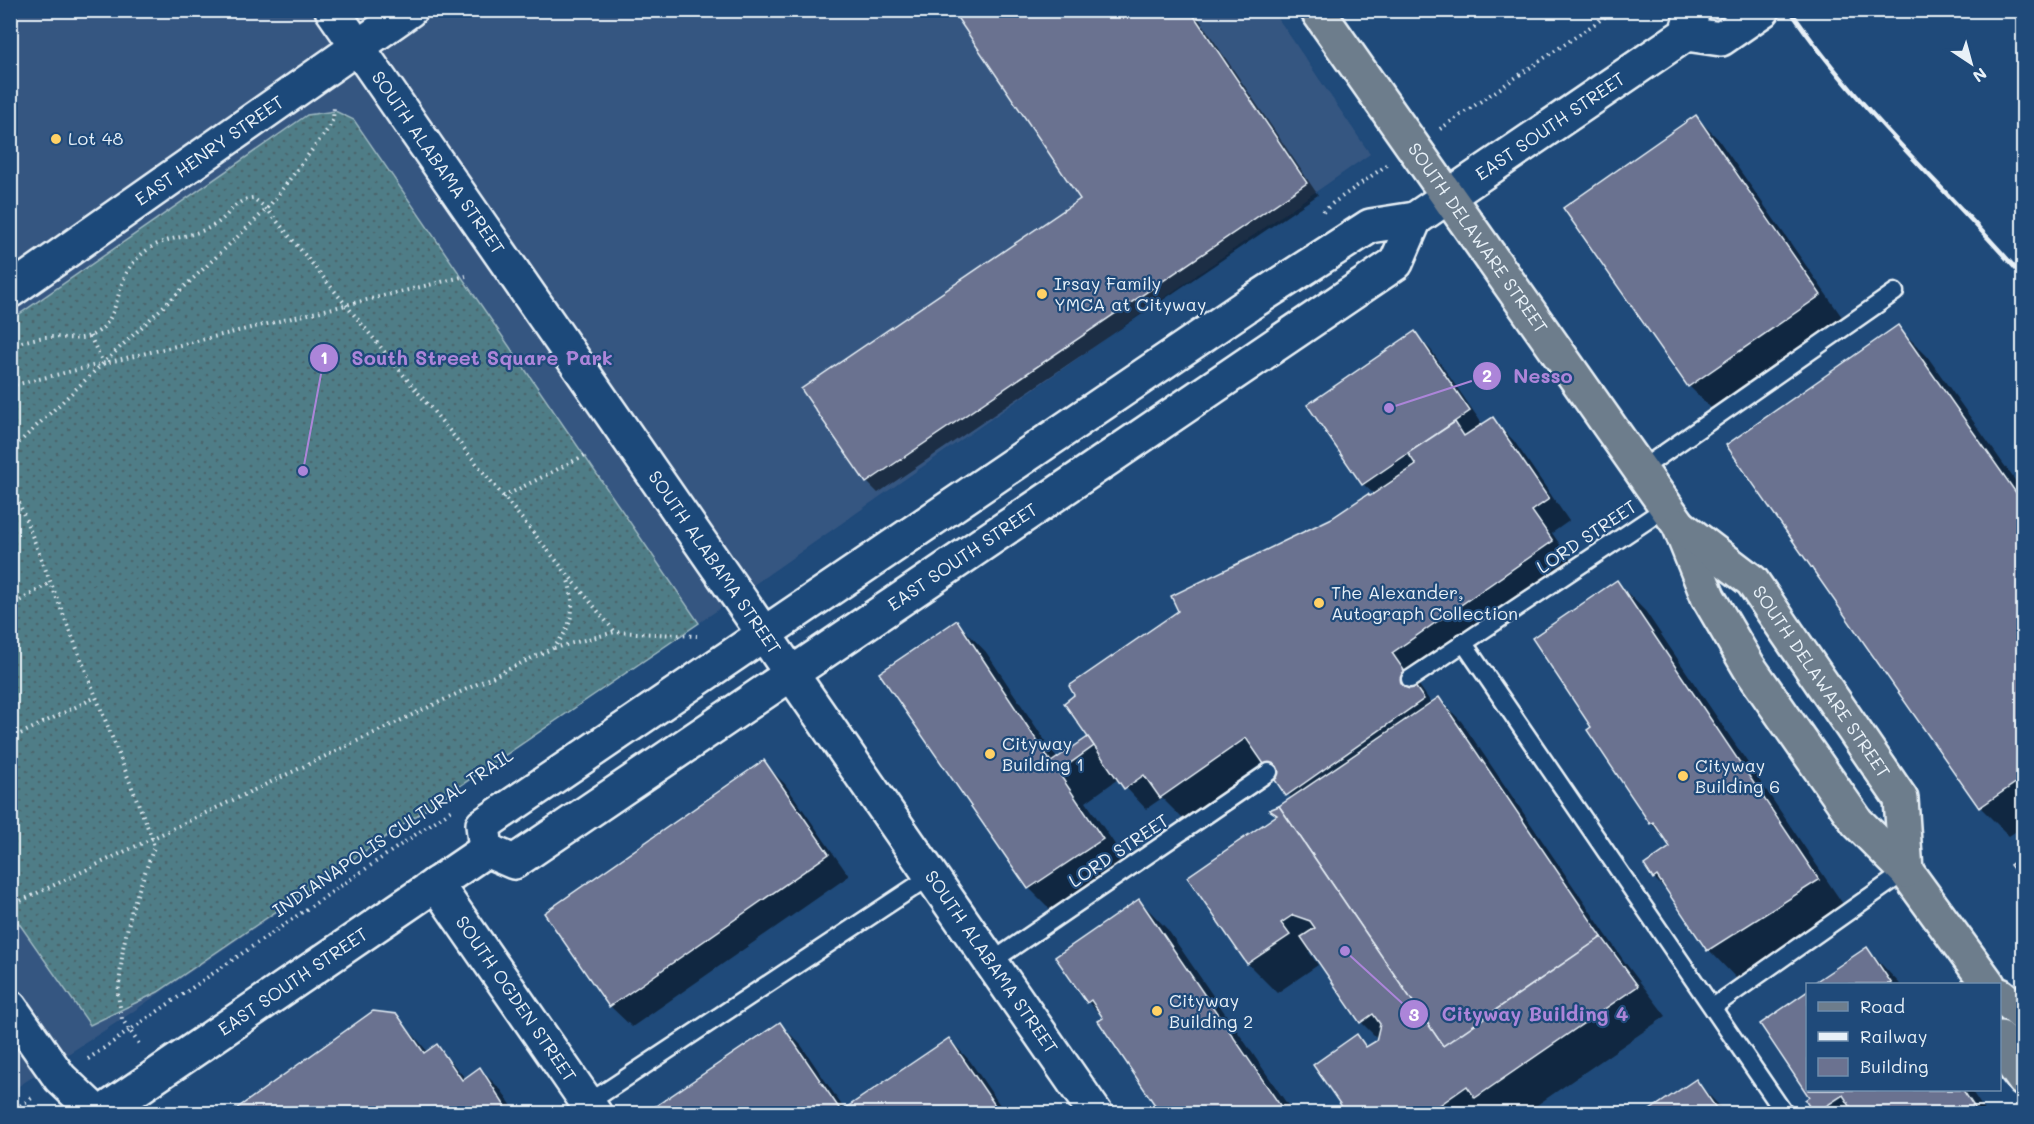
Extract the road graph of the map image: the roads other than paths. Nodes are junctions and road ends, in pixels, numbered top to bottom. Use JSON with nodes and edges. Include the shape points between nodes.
{"nodes":[{"id":1,"x":332,"y":10,"type":"edge"},
{"id":2,"x":410,"y":10,"type":"edge"},
{"id":3,"x":1317,"y":10,"type":"edge"},
{"id":4,"x":1763,"y":10,"type":"edge"},
{"id":5,"x":1689,"y":22,"type":"edge"},
{"id":6,"x":358,"y":48,"type":"junction"},
{"id":7,"x":1448,"y":196,"type":"junction"},
{"id":8,"x":1415,"y":219,"type":"junction"},
{"id":9,"x":10,"y":291,"type":"edge"},
{"id":10,"x":1895,"y":292,"type":"dead end"},
{"id":11,"x":1640,"y":470,"type":"junction"},
{"id":12,"x":1673,"y":516,"type":"junction"},
{"id":13,"x":764,"y":633,"type":"junction"},
{"id":14,"x":1463,"y":642,"type":"junction"},
{"id":15,"x":790,"y":672,"type":"junction"},
{"id":16,"x":1410,"y":679,"type":"dead end"},
{"id":17,"x":1269,"y":772,"type":"dead end"},
{"id":18,"x":486,"y":850,"type":"junction"},
{"id":19,"x":1906,"y":871,"type":"junction"},
{"id":20,"x":931,"y":876,"type":"junction"},
{"id":21,"x":436,"y":884,"type":"junction"},
{"id":22,"x":991,"y":962,"type":"junction"},
{"id":23,"x":1987,"y":983,"type":"edge"},
{"id":24,"x":2001,"y":996,"type":"edge"},
{"id":25,"x":10,"y":1007,"type":"edge"},
{"id":26,"x":1713,"y":1007,"type":"junction"},
{"id":27,"x":2024,"y":1015,"type":"edge"},
{"id":28,"x":2001,"y":1042,"type":"edge"},
{"id":29,"x":2024,"y":1080,"type":"edge"},
{"id":30,"x":591,"y":1108,"type":"edge"},
{"id":31,"x":99,"y":1113,"type":"edge"},
{"id":32,"x":1096,"y":1113,"type":"edge"},
{"id":33,"x":1785,"y":1113,"type":"edge"}],
"edges":[{"from":1,"to":6,"type":"main road","name":"SOUTH ALABAMA STREET"},
{"from":2,"to":6,"type":"main road","name":"EAST HENRY STREET"},
{"from":3,"to":7,"type":"main road","name":"SOUTH DELAWARE STREET"},
{"from":4,"to":5,"type":"main road","name":"EAST SOUTH STREET","via":[[1721,39]]},
{"from":5,"to":7,"type":"main road","name":"EAST SOUTH STREET"},
{"from":6,"to":9,"type":"main road","name":"EAST HENRY STREET"},
{"from":6,"to":13,"type":"main road","name":"SOUTH ALABAMA STREET"},
{"from":7,"to":8,"type":"main road","name":"EAST SOUTH STREET"},
{"from":7,"to":11,"type":"main road","name":"SOUTH DELAWARE STREET"},
{"from":8,"to":13,"type":"main road","name":"EAST SOUTH STREET","via":[[1370,226]]},
{"from":8,"to":15,"type":"main road","name":"EAST SOUTH STREET","via":[[1396,263]]},
{"from":10,"to":11,"type":"lane"},
{"from":11,"to":12,"type":"main road","name":"SOUTH DELAWARE STREET"},
{"from":12,"to":14,"type":"lane","name":"LORD STREET"},
{"from":12,"to":19,"type":"main road","name":"SOUTH DELAWARE STREET","via":[[1708,597],[1749,667],[1857,822]]},
{"from":12,"to":19,"type":"main road","name":"SOUTH DELAWARE STREET","via":[[1752,581],[1901,798]]},
{"from":13,"to":15,"type":"main road","name":"SOUTH ALABAMA STREET"},
{"from":13,"to":18,"type":"main road","name":"EAST SOUTH STREET","via":[[483,825]]},
{"from":14,"to":16,"type":"lane","name":"LORD STREET"},
{"from":14,"to":26,"type":"lane"},
{"from":15,"to":18,"type":"main road","name":"EAST SOUTH STREET","via":[[514,861]]},
{"from":15,"to":20,"type":"main road","name":"SOUTH ALABAMA STREET"},
{"from":17,"to":22,"type":"lane","name":"LORD STREET"},
{"from":18,"to":21,"type":"main road","name":"EAST SOUTH STREET"},
{"from":19,"to":23,"type":"main road","name":"SOUTH DELAWARE STREET"},
{"from":19,"to":26,"type":"lane"},
{"from":20,"to":22,"type":"main road","name":"SOUTH ALABAMA STREET"},
{"from":20,"to":30,"type":"lane"},
{"from":21,"to":30,"type":"main road","name":"SOUTH OGDEN STREET"},
{"from":21,"to":31,"type":"main road","name":"EAST SOUTH STREET"},
{"from":22,"to":32,"type":"main road","name":"SOUTH ALABAMA STREET"},
{"from":24,"to":27,"type":"main road","name":"SOUTH DELAWARE STREET"},
{"from":25,"to":31,"type":"main road","via":[[60,1078]]},
{"from":26,"to":33,"type":"lane"},
{"from":28,"to":29,"type":"main road"}]}
